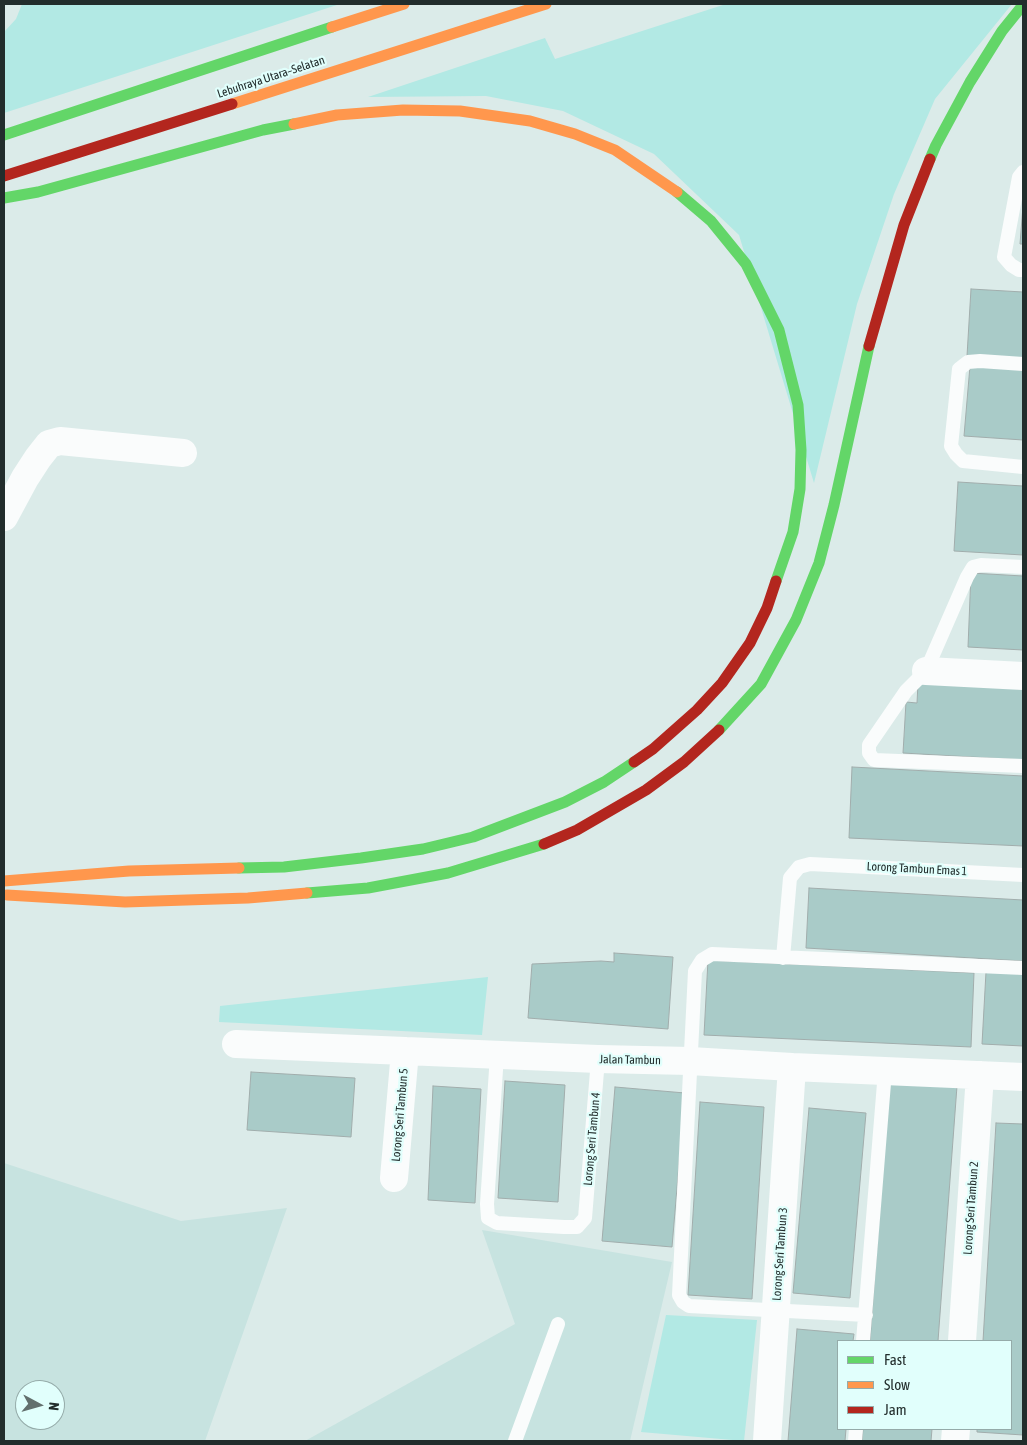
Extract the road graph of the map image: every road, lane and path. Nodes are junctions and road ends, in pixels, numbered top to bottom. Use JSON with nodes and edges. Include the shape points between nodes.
{"nodes":[{"id":1,"x":404,"y":4,"type":"edge"},
{"id":2,"x":546,"y":4,"type":"edge"},
{"id":3,"x":1023,"y":5,"type":"edge"},
{"id":4,"x":4,"y":135,"type":"edge"},
{"id":5,"x":1023,"y":172,"type":"edge"},
{"id":6,"x":4,"y":176,"type":"edge"},
{"id":7,"x":4,"y":198,"type":"edge"},
{"id":8,"x":1023,"y":270,"type":"edge"},
{"id":9,"x":1023,"y":364,"type":"edge"},
{"id":10,"x":183,"y":453,"type":"dead end"},
{"id":11,"x":1023,"y":466,"type":"edge"},
{"id":12,"x":4,"y":517,"type":"edge"},
{"id":13,"x":1023,"y":567,"type":"edge"},
{"id":14,"x":926,"y":671,"type":"junction"},
{"id":15,"x":1023,"y":676,"type":"edge"},
{"id":16,"x":1023,"y":766,"type":"edge"},
{"id":17,"x":1023,"y":875,"type":"edge"},
{"id":18,"x":4,"y":881,"type":"edge"},
{"id":19,"x":4,"y":895,"type":"edge"},
{"id":20,"x":783,"y":958,"type":"junction"},
{"id":21,"x":1023,"y":968,"type":"edge"},
{"id":22,"x":236,"y":1044,"type":"dead end"},
{"id":23,"x":404,"y":1051,"type":"junction"},
{"id":24,"x":498,"y":1055,"type":"junction"},
{"id":25,"x":598,"y":1059,"type":"junction"},
{"id":26,"x":690,"y":1061,"type":"junction"},
{"id":27,"x":792,"y":1067,"type":"junction"},
{"id":28,"x":885,"y":1071,"type":"junction"},
{"id":29,"x":980,"y":1075,"type":"junction"},
{"id":30,"x":1023,"y":1077,"type":"edge"},
{"id":31,"x":394,"y":1178,"type":"dead end"},
{"id":32,"x":776,"y":1311,"type":"junction"},
{"id":33,"x":866,"y":1315,"type":"junction"},
{"id":34,"x":558,"y":1324,"type":"dead end"},
{"id":35,"x":864,"y":1340,"type":"edge"},
{"id":36,"x":962,"y":1340,"type":"edge"},
{"id":37,"x":515,"y":1441,"type":"edge"},
{"id":38,"x":767,"y":1441,"type":"edge"}],
"edges":[{"from":1,"to":4,"type":"highway"},
{"from":2,"to":6,"type":"highway","name":"Lebuhraya Utara–Selatan"},
{"from":3,"to":19,"type":"highway","via":[[1002,31],[944,129],[904,225],[870,343],[819,563],[796,620],[760,684],[714,736],[646,790],[577,830],[544,844],[448,872],[368,888],[248,898],[125,902]]},
{"from":5,"to":8,"type":"lane","via":[[1019,177],[1004,257],[1011,266]]},
{"from":7,"to":18,"type":"highway","via":[[38,192],[263,130],[337,115],[403,110],[460,111],[530,121],[575,134],[615,150],[670,186],[712,221],[746,264],[779,330],[798,405],[801,450],[800,489],[793,532],[767,608],[750,643],[722,683],[697,710],[653,748],[604,782],[565,802],[506,825],[423,849],[284,867],[129,871]]},
{"from":9,"to":11,"type":"lane","via":[[980,361],[968,362],[959,369],[951,446],[963,461]]},
{"from":10,"to":12,"type":"street","via":[[60,440],[49,444],[38,458]]},
{"from":13,"to":14,"type":"lane","via":[[973,567]]},
{"from":14,"to":15,"type":"street"},
{"from":14,"to":16,"type":"lane","via":[[906,691],[869,745],[869,753],[874,760]]},
{"from":17,"to":20,"type":"lane","name":"Lorong Tambun Emas 1","via":[[810,864],[799,867],[790,878]]},
{"from":20,"to":21,"type":"lane"},
{"from":20,"to":26,"type":"lane","via":[[712,954],[702,960],[695,972]]},
{"from":22,"to":23,"type":"street","name":"Jalan Tambun"},
{"from":23,"to":24,"type":"street","name":"Jalan Tambun"},
{"from":23,"to":31,"type":"street","name":"Lorong Seri Tambun 5"},
{"from":24,"to":25,"type":"street","name":"Jalan Tambun"},
{"from":24,"to":25,"type":"lane","name":"Lorong Seri Tambun 4","via":[[488,1218],[498,1223],[577,1227],[585,1218]]},
{"from":25,"to":26,"type":"street","name":"Jalan Tambun"},
{"from":26,"to":27,"type":"street","name":"Jalan Tambun"},
{"from":26,"to":32,"type":"lane","via":[[680,1295],[689,1306]]},
{"from":27,"to":28,"type":"street","name":"Jalan Tambun"},
{"from":27,"to":32,"type":"street","name":"Lorong Seri Tambun 3"},
{"from":28,"to":29,"type":"street","name":"Jalan Tambun"},
{"from":28,"to":33,"type":"lane"},
{"from":29,"to":30,"type":"street","name":"Jalan Tambun"},
{"from":29,"to":36,"type":"street","name":"Lorong Seri Tambun 2"},
{"from":32,"to":33,"type":"lane"},
{"from":32,"to":38,"type":"street","name":"Lorong Seri Tambun 3"},
{"from":33,"to":35,"type":"lane"},
{"from":34,"to":37,"type":"lane"}]}
